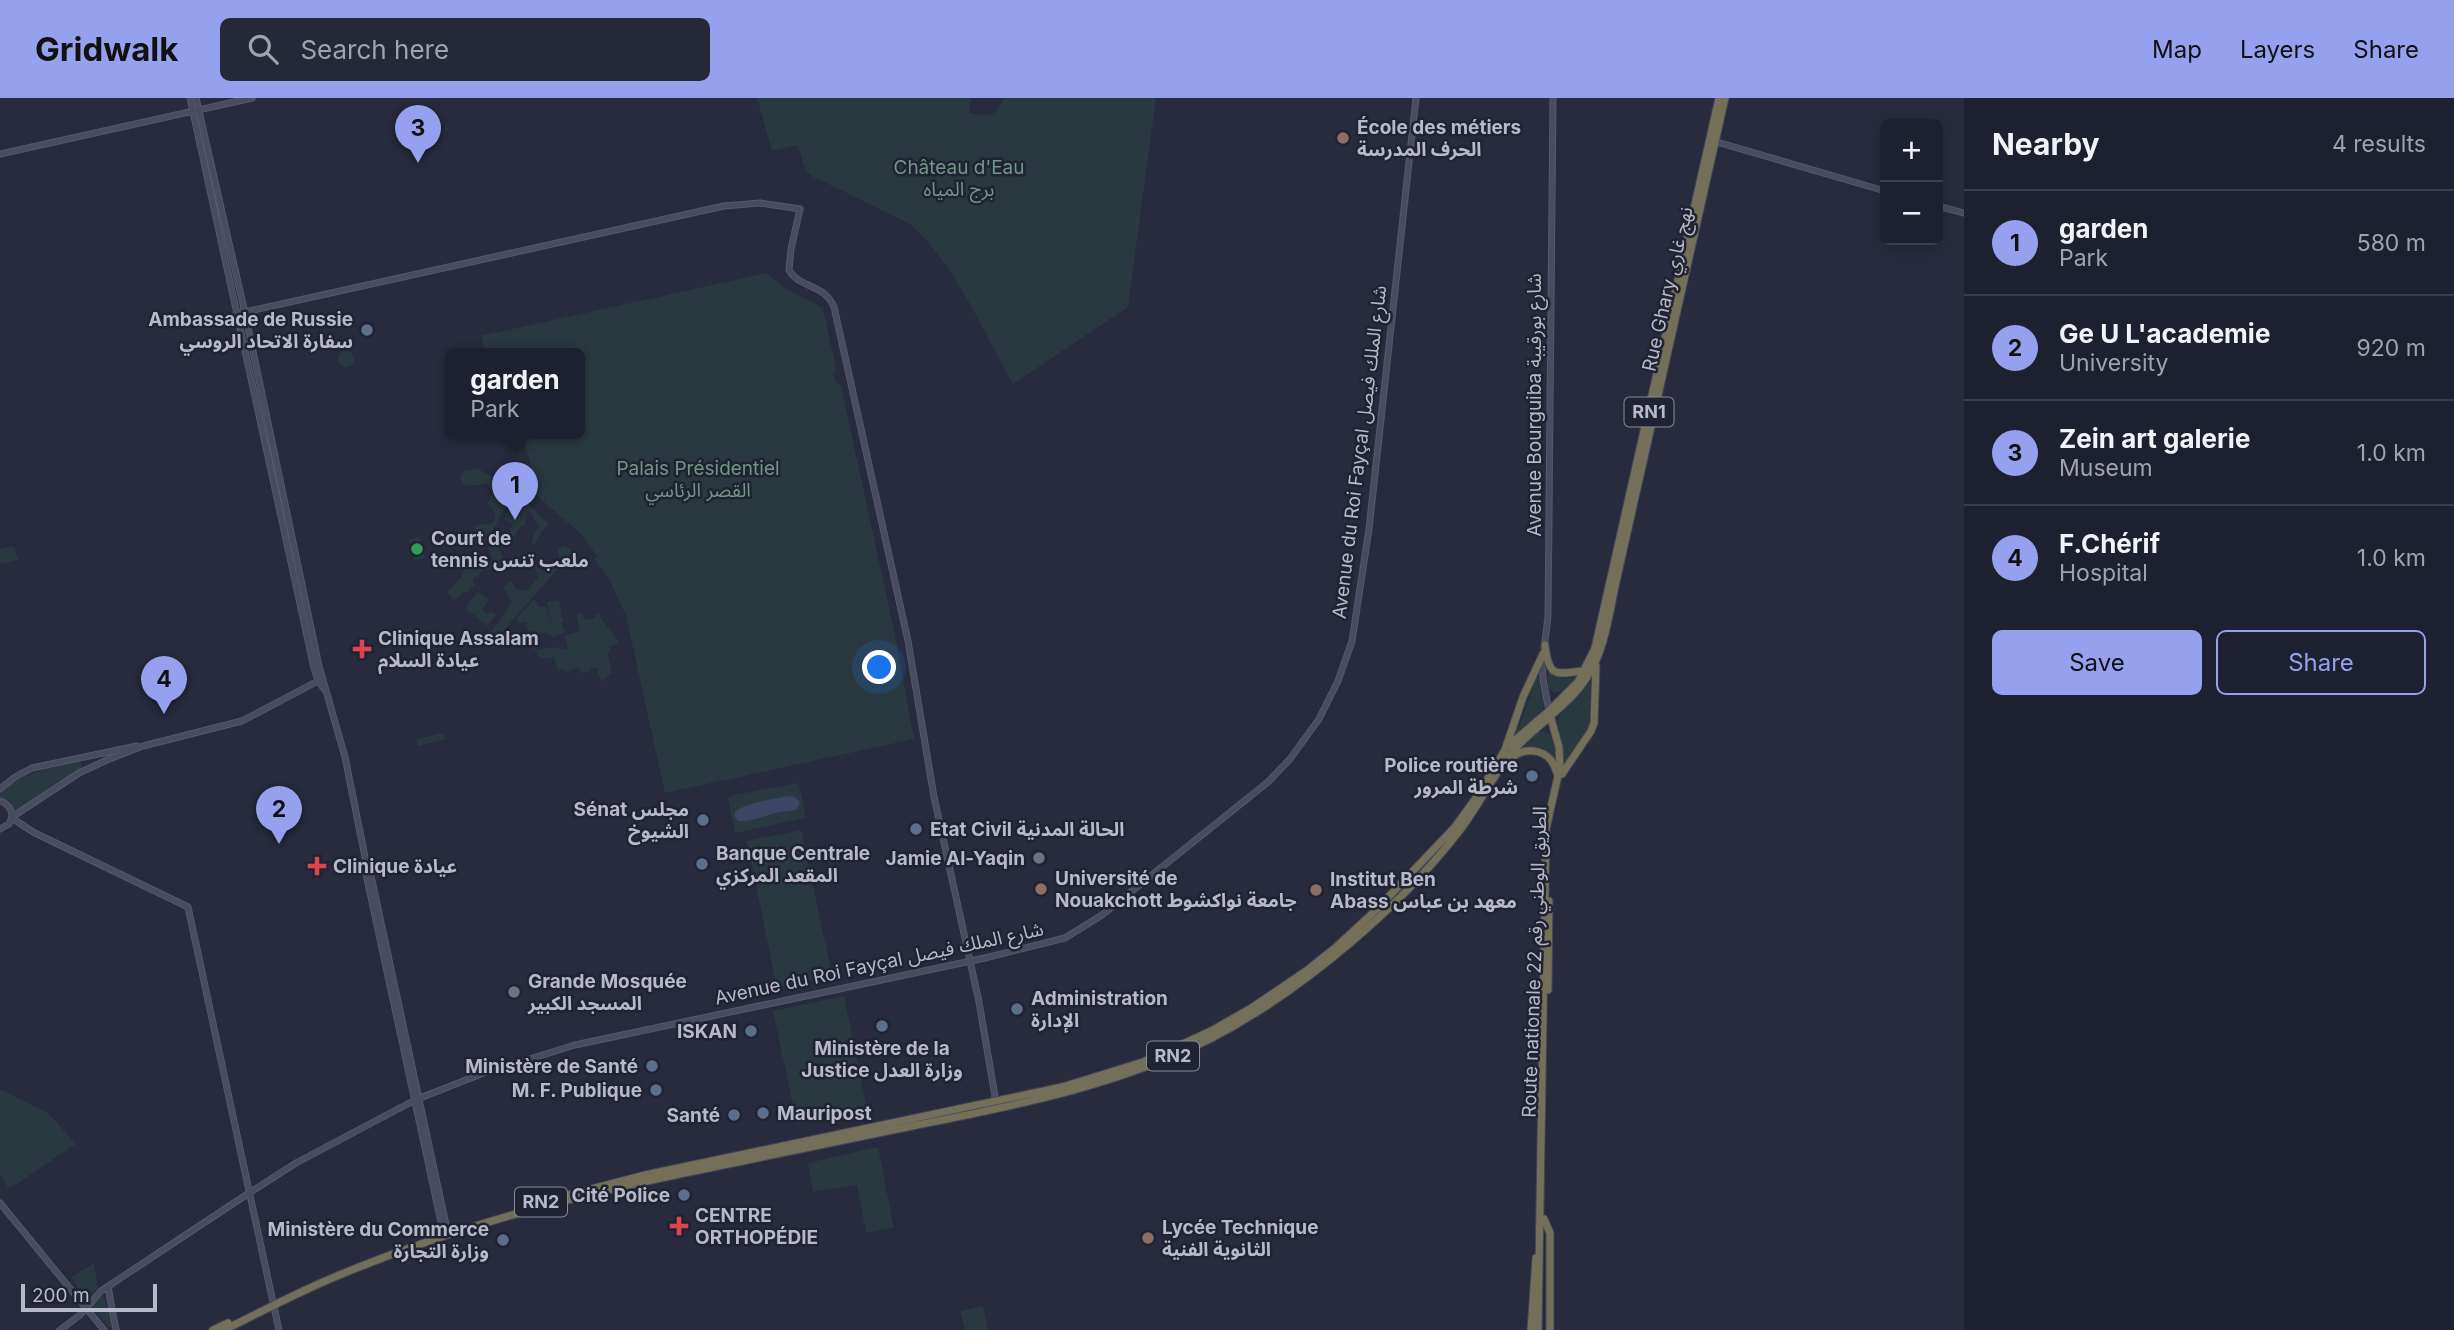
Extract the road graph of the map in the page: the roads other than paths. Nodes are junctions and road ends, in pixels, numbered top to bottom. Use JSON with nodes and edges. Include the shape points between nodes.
{"nodes":[{"id":1,"x":190,"y":98,"type":"edge"},
{"id":2,"x":195,"y":98,"type":"edge"},
{"id":3,"x":252,"y":98,"type":"edge"},
{"id":4,"x":1416,"y":98,"type":"edge"},
{"id":5,"x":1553,"y":98,"type":"edge"},
{"id":6,"x":1719,"y":98,"type":"edge"},
{"id":7,"x":1726,"y":98,"type":"edge"},
{"id":8,"x":195,"y":111,"type":"junction"},
{"id":9,"x":1717,"y":142,"type":"junction"},
{"id":10,"x":0,"y":154,"type":"edge"},
{"id":11,"x":1880,"y":190,"type":"edge"},
{"id":12,"x":1943,"y":207,"type":"edge"},
{"id":13,"x":1964,"y":213,"type":"edge"},
{"id":14,"x":245,"y":313,"type":"junction"},
{"id":15,"x":236,"y":314,"type":"junction"},
{"id":16,"x":1545,"y":645,"type":"junction"},
{"id":17,"x":1543,"y":654,"type":"junction"},
{"id":18,"x":1590,"y":674,"type":"junction"},
{"id":19,"x":321,"y":679,"type":"junction"},
{"id":20,"x":1550,"y":714,"type":"junction"},
{"id":21,"x":143,"y":746,"type":"junction"},
{"id":22,"x":1506,"y":747,"type":"junction"},
{"id":23,"x":1504,"y":763,"type":"junction"},
{"id":24,"x":1558,"y":783,"type":"junction"},
{"id":25,"x":0,"y":789,"type":"edge"},
{"id":26,"x":1555,"y":796,"type":"junction"},
{"id":27,"x":0,"y":801,"type":"edge"},
{"id":28,"x":12,"y":817,"type":"junction"},
{"id":29,"x":8,"y":825,"type":"junction"},
{"id":30,"x":0,"y":829,"type":"edge"},
{"id":31,"x":26,"y":829,"type":"junction"},
{"id":32,"x":969,"y":961,"type":"junction"},
{"id":33,"x":417,"y":1099,"type":"junction"},
{"id":34,"x":998,"y":1105,"type":"junction"},
{"id":35,"x":249,"y":1192,"type":"junction"},
{"id":36,"x":0,"y":1203,"type":"edge"},
{"id":37,"x":1544,"y":1219,"type":"junction"},
{"id":38,"x":446,"y":1233,"type":"junction"},
{"id":39,"x":1539,"y":1251,"type":"junction"},
{"id":40,"x":108,"y":1287,"type":"junction"},
{"id":41,"x":273,"y":1303,"type":"junction"},
{"id":42,"x":86,"y":1307,"type":"junction"},
{"id":43,"x":60,"y":1330,"type":"edge"},
{"id":44,"x":104,"y":1330,"type":"edge"},
{"id":45,"x":116,"y":1330,"type":"edge"},
{"id":46,"x":213,"y":1330,"type":"edge"},
{"id":47,"x":224,"y":1330,"type":"edge"},
{"id":48,"x":279,"y":1330,"type":"edge"},
{"id":49,"x":1531,"y":1330,"type":"edge"},
{"id":50,"x":1540,"y":1330,"type":"edge"},
{"id":51,"x":1550,"y":1330,"type":"edge"}],
"edges":[{"from":1,"to":8,"type":"street"},
{"from":2,"to":8,"type":"street"},
{"from":3,"to":8,"type":"street"},
{"from":4,"to":32,"type":"street","name":"Avenue du Roi Fayçal شارع الملك فيصل","via":[[1369,529],[1352,641],[1332,695],[1274,776],[1097,920],[1056,941]]},
{"from":5,"to":16,"type":"street","name":"Avenue Bourguiba شارع بورقيبة"},
{"from":6,"to":18,"type":"highway","name":"Rue Ghary نهج غاري","number":"RN1"},
{"from":7,"to":9,"type":"highway","name":"Rue Ghary نهج غاري","number":"RN1"},
{"from":8,"to":10,"type":"street"},
{"from":8,"to":14,"type":"street"},
{"from":8,"to":15,"type":"street"},
{"from":9,"to":11,"type":"street"},
{"from":9,"to":18,"type":"highway","name":"Rue Ghary نهج غاري","number":"RN1","via":[[1597,660]]},
{"from":12,"to":13,"type":"street"},
{"from":14,"to":15,"type":"street"},
{"from":14,"to":19,"type":"street"},
{"from":14,"to":32,"type":"street","via":[[724,206],[760,203],[800,209],[789,270],[825,293],[834,307],[908,640],[934,797]]},
{"from":15,"to":19,"type":"street"},
{"from":16,"to":17,"type":"street","name":"Avenue Bourguiba شارع بورقيبة"},
{"from":16,"to":18,"type":"highway","via":[[1555,671]]},
{"from":17,"to":20,"type":"street","name":"Avenue Bourguiba شارع بورقيبة"},
{"from":17,"to":22,"type":"highway","via":[[1522,697]]},
{"from":18,"to":20,"type":"highway","name":"Rue Ghary نهج غاري","number":"RN1"},
{"from":18,"to":24,"type":"highway","via":[[1594,723]]},
{"from":19,"to":21,"type":"street","via":[[242,721]]},
{"from":19,"to":33,"type":"street","via":[[345,757],[366,874]]},
{"from":20,"to":22,"type":"highway","number":"RN2"},
{"from":20,"to":23,"type":"highway","number":"RN2"},
{"from":20,"to":24,"type":"highway","name":"Route nationale 22 الطريق الوطني رقم","via":[[1560,757]]},
{"from":21,"to":25,"type":"street","via":[[32,768]]},
{"from":21,"to":28,"type":"street","via":[[79,773]]},
{"from":22,"to":34,"type":"highway","number":"RN2","via":[[1476,799],[1440,844],[1375,911],[1306,971],[1233,1019],[1165,1053]]},
{"from":23,"to":24,"type":"highway","via":[[1518,753],[1537,751],[1553,762]]},
{"from":23,"to":34,"type":"highway","number":"RN2","via":[[1460,831],[1382,914],[1282,995],[1167,1059],[1085,1087]]},
{"from":24,"to":26,"type":"highway"},
{"from":26,"to":37,"type":"highway","name":"Route nationale 22 الطريق الوطني رقم","via":[[1549,848]]},
{"from":26,"to":39,"type":"highway","name":"Route nationale 22 الطريق الوطني رقم","via":[[1548,814],[1545,850]]},
{"from":27,"to":28,"type":"street","via":[[9,806]]},
{"from":28,"to":29,"type":"street"},
{"from":28,"to":31,"type":"street"},
{"from":29,"to":30,"type":"street"},
{"from":29,"to":31,"type":"street"},
{"from":31,"to":35,"type":"street","via":[[188,907]]},
{"from":32,"to":33,"type":"street","name":"Avenue du Roi Fayçal شارع الملك فيصل","via":[[575,1045],[481,1073]]},
{"from":32,"to":34,"type":"street"},
{"from":33,"to":35,"type":"street","name":"Avenue du Roi Fayçal شارع الملك فيصل"},
{"from":33,"to":38,"type":"street"},
{"from":34,"to":38,"type":"highway","number":"RN2","via":[[632,1178]]},
{"from":35,"to":40,"type":"street","name":"Avenue du Roi Fayçal شارع الملك فيصل"},
{"from":35,"to":41,"type":"street"},
{"from":36,"to":42,"type":"street"},
{"from":37,"to":50,"type":"highway","name":"Route nationale 22 الطريق الوطني رقم"},
{"from":37,"to":51,"type":"highway","via":[[1550,1233]]},
{"from":38,"to":41,"type":"highway","number":"RN2"},
{"from":39,"to":49,"type":"highway"},
{"from":39,"to":50,"type":"highway","name":"Route nationale 22 الطريق الوطني رقم"},
{"from":40,"to":42,"type":"street","name":"Avenue du Roi Fayçal شارع الملك فيصل"},
{"from":40,"to":45,"type":"street"},
{"from":41,"to":46,"type":"highway","number":"RN2"},
{"from":41,"to":47,"type":"highway","number":"RN2"},
{"from":41,"to":48,"type":"street"},
{"from":42,"to":43,"type":"street","name":"Avenue du Roi Fayçal شارع الملك فيصل"},
{"from":42,"to":44,"type":"street"}]}
